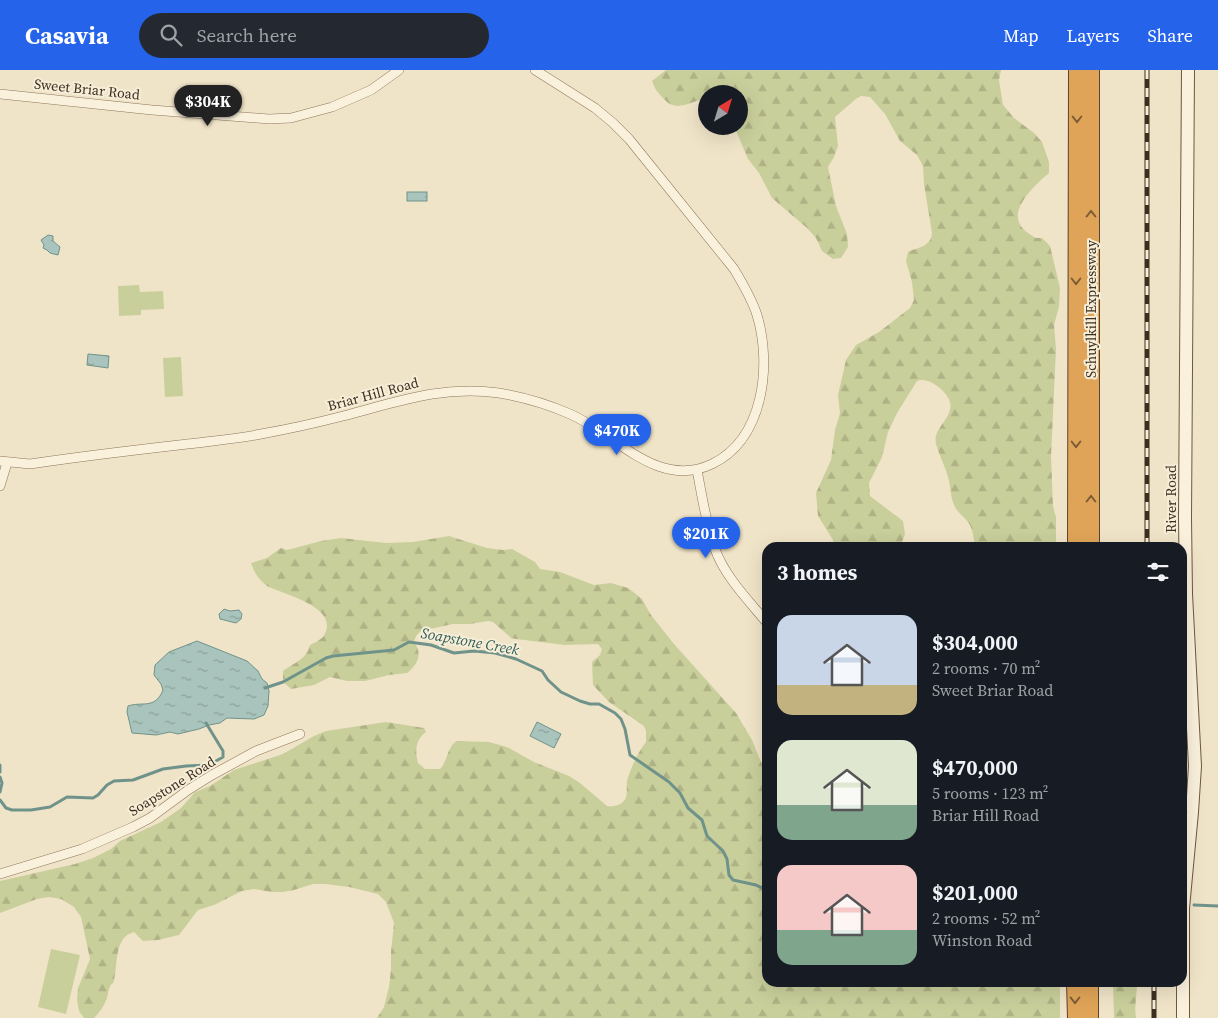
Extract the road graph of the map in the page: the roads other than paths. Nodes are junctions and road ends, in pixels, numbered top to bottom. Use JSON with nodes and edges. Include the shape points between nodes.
{"nodes":[{"id":1,"x":399,"y":70,"type":"edge"},
{"id":2,"x":535,"y":70,"type":"edge"},
{"id":3,"x":1076,"y":70,"type":"edge"},
{"id":4,"x":1091,"y":70,"type":"edge"},
{"id":5,"x":1188,"y":70,"type":"edge"},
{"id":6,"x":0,"y":94,"type":"edge"},
{"id":7,"x":3,"y":462,"type":"edge"},
{"id":8,"x":697,"y":470,"type":"junction"},
{"id":9,"x":0,"y":486,"type":"edge"},
{"id":10,"x":1076,"y":542,"type":"edge"},
{"id":11,"x":1091,"y":542,"type":"edge"},
{"id":12,"x":1185,"y":542,"type":"edge"},
{"id":13,"x":1187,"y":613,"type":"edge"},
{"id":14,"x":762,"y":616,"type":"edge"},
{"id":15,"x":300,"y":734,"type":"dead end"},
{"id":16,"x":1187,"y":865,"type":"edge"},
{"id":17,"x":0,"y":874,"type":"edge"},
{"id":18,"x":1075,"y":987,"type":"edge"},
{"id":19,"x":1090,"y":987,"type":"edge"},
{"id":20,"x":1183,"y":987,"type":"edge"},
{"id":21,"x":1076,"y":1018,"type":"edge"},
{"id":22,"x":1090,"y":1018,"type":"edge"},
{"id":23,"x":1183,"y":1018,"type":"edge"}],
"edges":[{"from":1,"to":6,"type":"street","name":"Sweet Briar Road","via":[[371,90],[332,108],[291,118],[152,110]]},
{"from":2,"to":8,"type":"street","name":"Briar Hill Road","via":[[595,108],[629,140],[734,269],[757,314],[763,376],[754,416],[735,447],[723,458]]},
{"from":3,"to":10,"type":"highway","name":"Schuylkill Expressway","one_way":true},
{"from":11,"to":4,"type":"highway","name":"Schuylkill Expressway","one_way":true},
{"from":5,"to":12,"type":"street","name":"River Road"},
{"from":7,"to":8,"type":"street","name":"Briar Hill Road","via":[[30,464],[258,435],[406,398],[472,391],[546,404],[593,426],[656,466],[667,470]]},
{"from":7,"to":9,"type":"street"},
{"from":8,"to":14,"type":"street","via":[[715,549],[732,579]]},
{"from":13,"to":16,"type":"street","name":"River Road","via":[[1195,766]]},
{"from":15,"to":17,"type":"street","name":"Soapstone Road","via":[[256,751],[212,775],[133,827],[82,849]]},
{"from":18,"to":21,"type":"highway","one_way":true},
{"from":19,"to":22,"type":"highway"},
{"from":20,"to":23,"type":"street","name":"River Road"}]}
